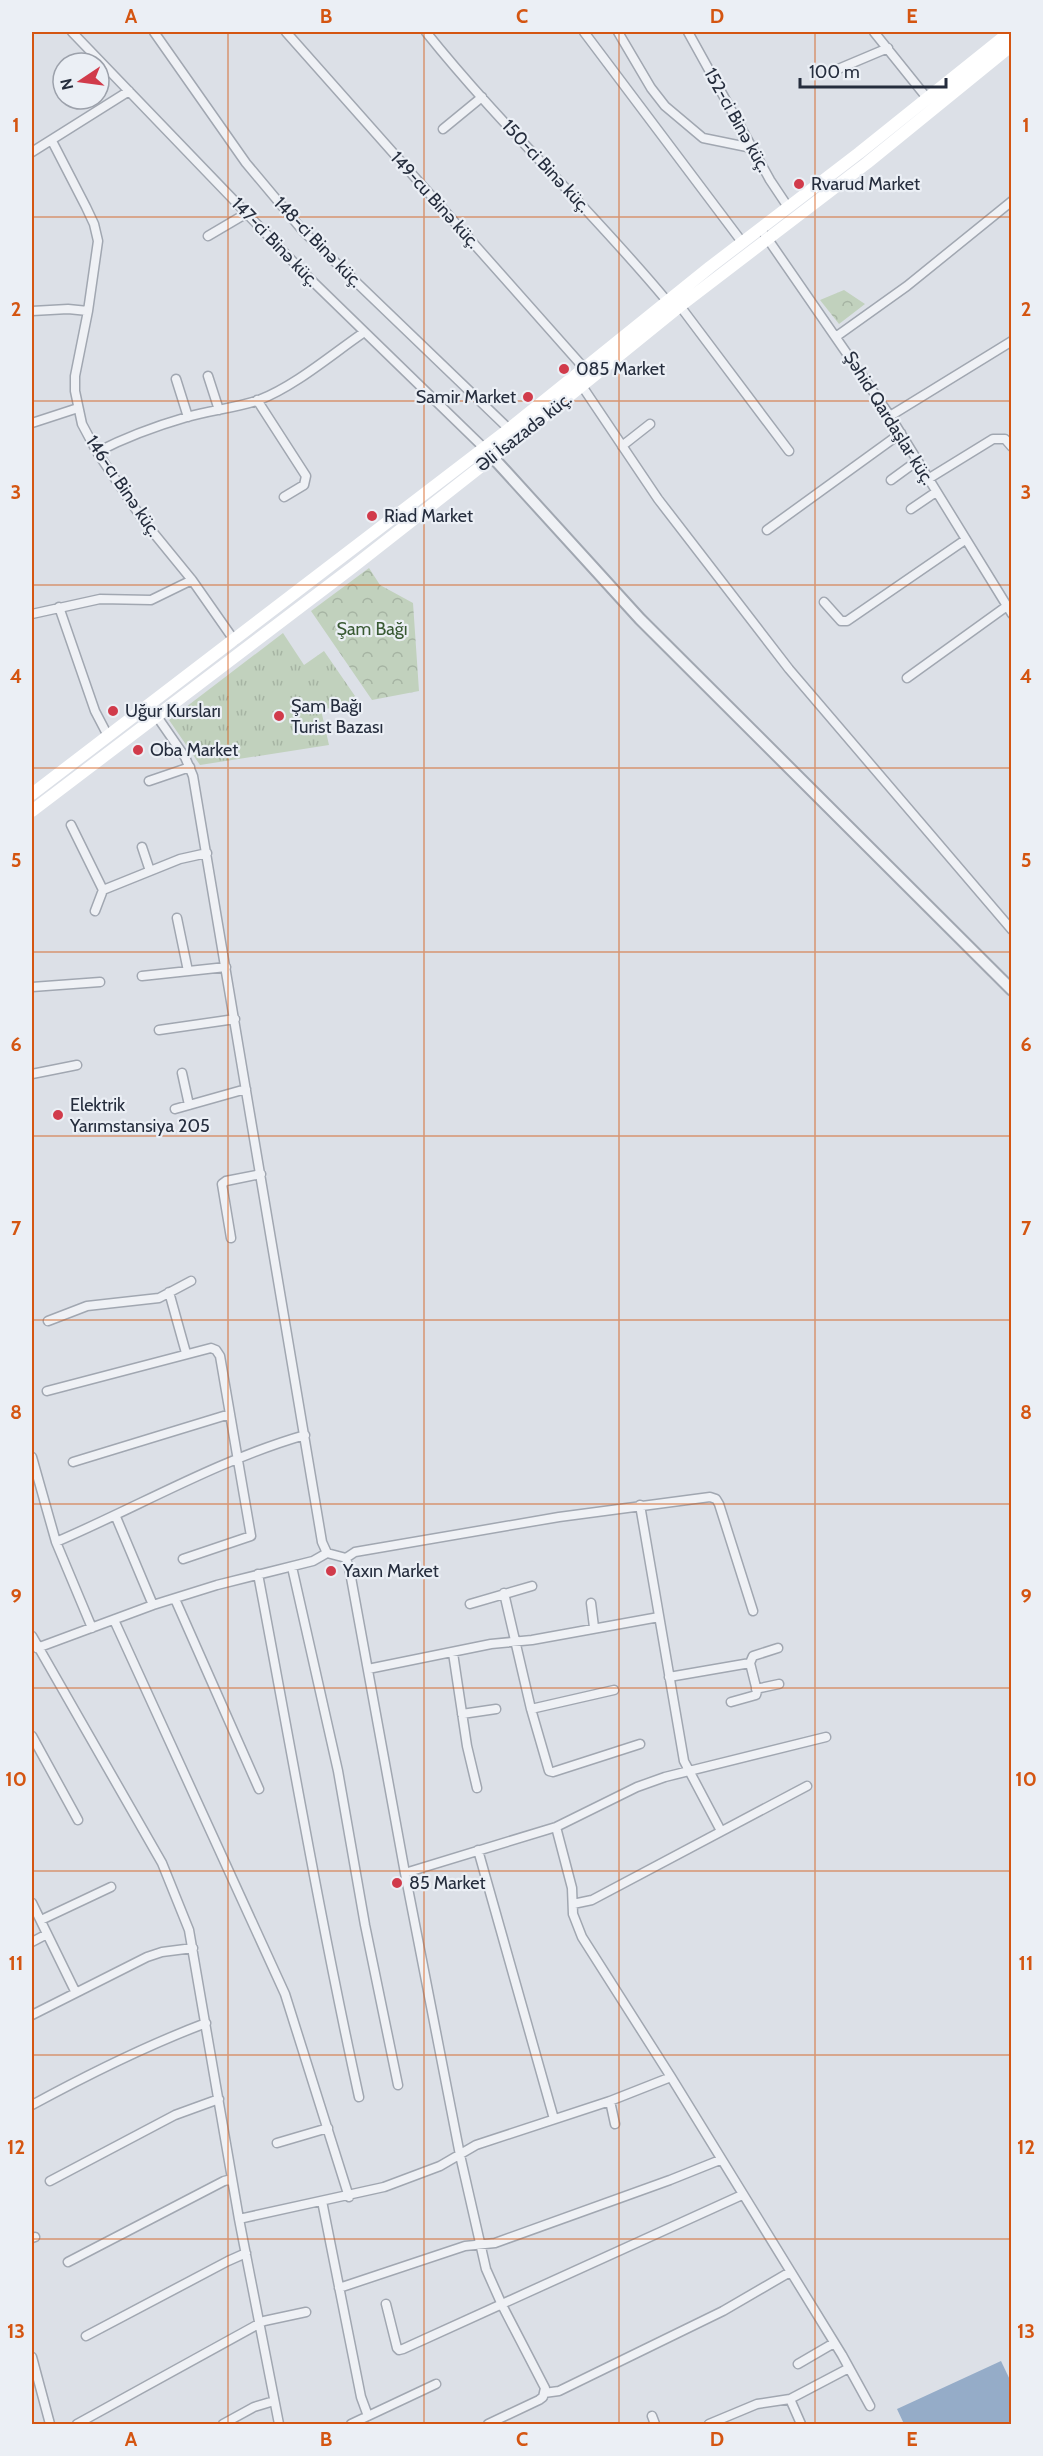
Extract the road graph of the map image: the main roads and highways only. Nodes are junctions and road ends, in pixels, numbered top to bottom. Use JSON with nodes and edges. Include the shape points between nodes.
{"nodes":[{"id":1,"x":1010,"y":32,"type":"edge"},
{"id":2,"x":1011,"y":45,"type":"edge"},
{"id":3,"x":763,"y":233,"type":"junction"},
{"id":4,"x":745,"y":246,"type":"junction"},
{"id":5,"x":512,"y":434,"type":"junction"},
{"id":6,"x":488,"y":452,"type":"junction"},
{"id":7,"x":148,"y":704,"type":"junction"},
{"id":8,"x":156,"y":715,"type":"junction"},
{"id":9,"x":32,"y":794,"type":"edge"},
{"id":10,"x":32,"y":812,"type":"edge"}],
"edges":[{"from":1,"to":3,"type":"main road","name":"Əli İsazadə küç.","via":[[788,207]]},
{"from":2,"to":3,"type":"main road","name":"Əli İsazadə küç.","via":[[867,163]]},
{"from":3,"to":4,"type":"main road","name":"Əli İsazadə küç."},
{"from":4,"to":5,"type":"main road","name":"Əli İsazadə küç.","via":[[667,301],[584,368]]},
{"from":4,"to":5,"type":"main road","name":"Əli İsazadə küç.","via":[[680,306],[582,386]]},
{"from":5,"to":6,"type":"main road","name":"Əli İsazadə küç."},
{"from":6,"to":7,"type":"main road","name":"Əli İsazadə küç."},
{"from":6,"to":8,"type":"main road","name":"Əli İsazadə küç.","via":[[353,567]]},
{"from":7,"to":8,"type":"main road"},
{"from":7,"to":9,"type":"main road","name":"Əli İsazadə küç."},
{"from":8,"to":10,"type":"main road","name":"Əli İsazadə küç."}]}
